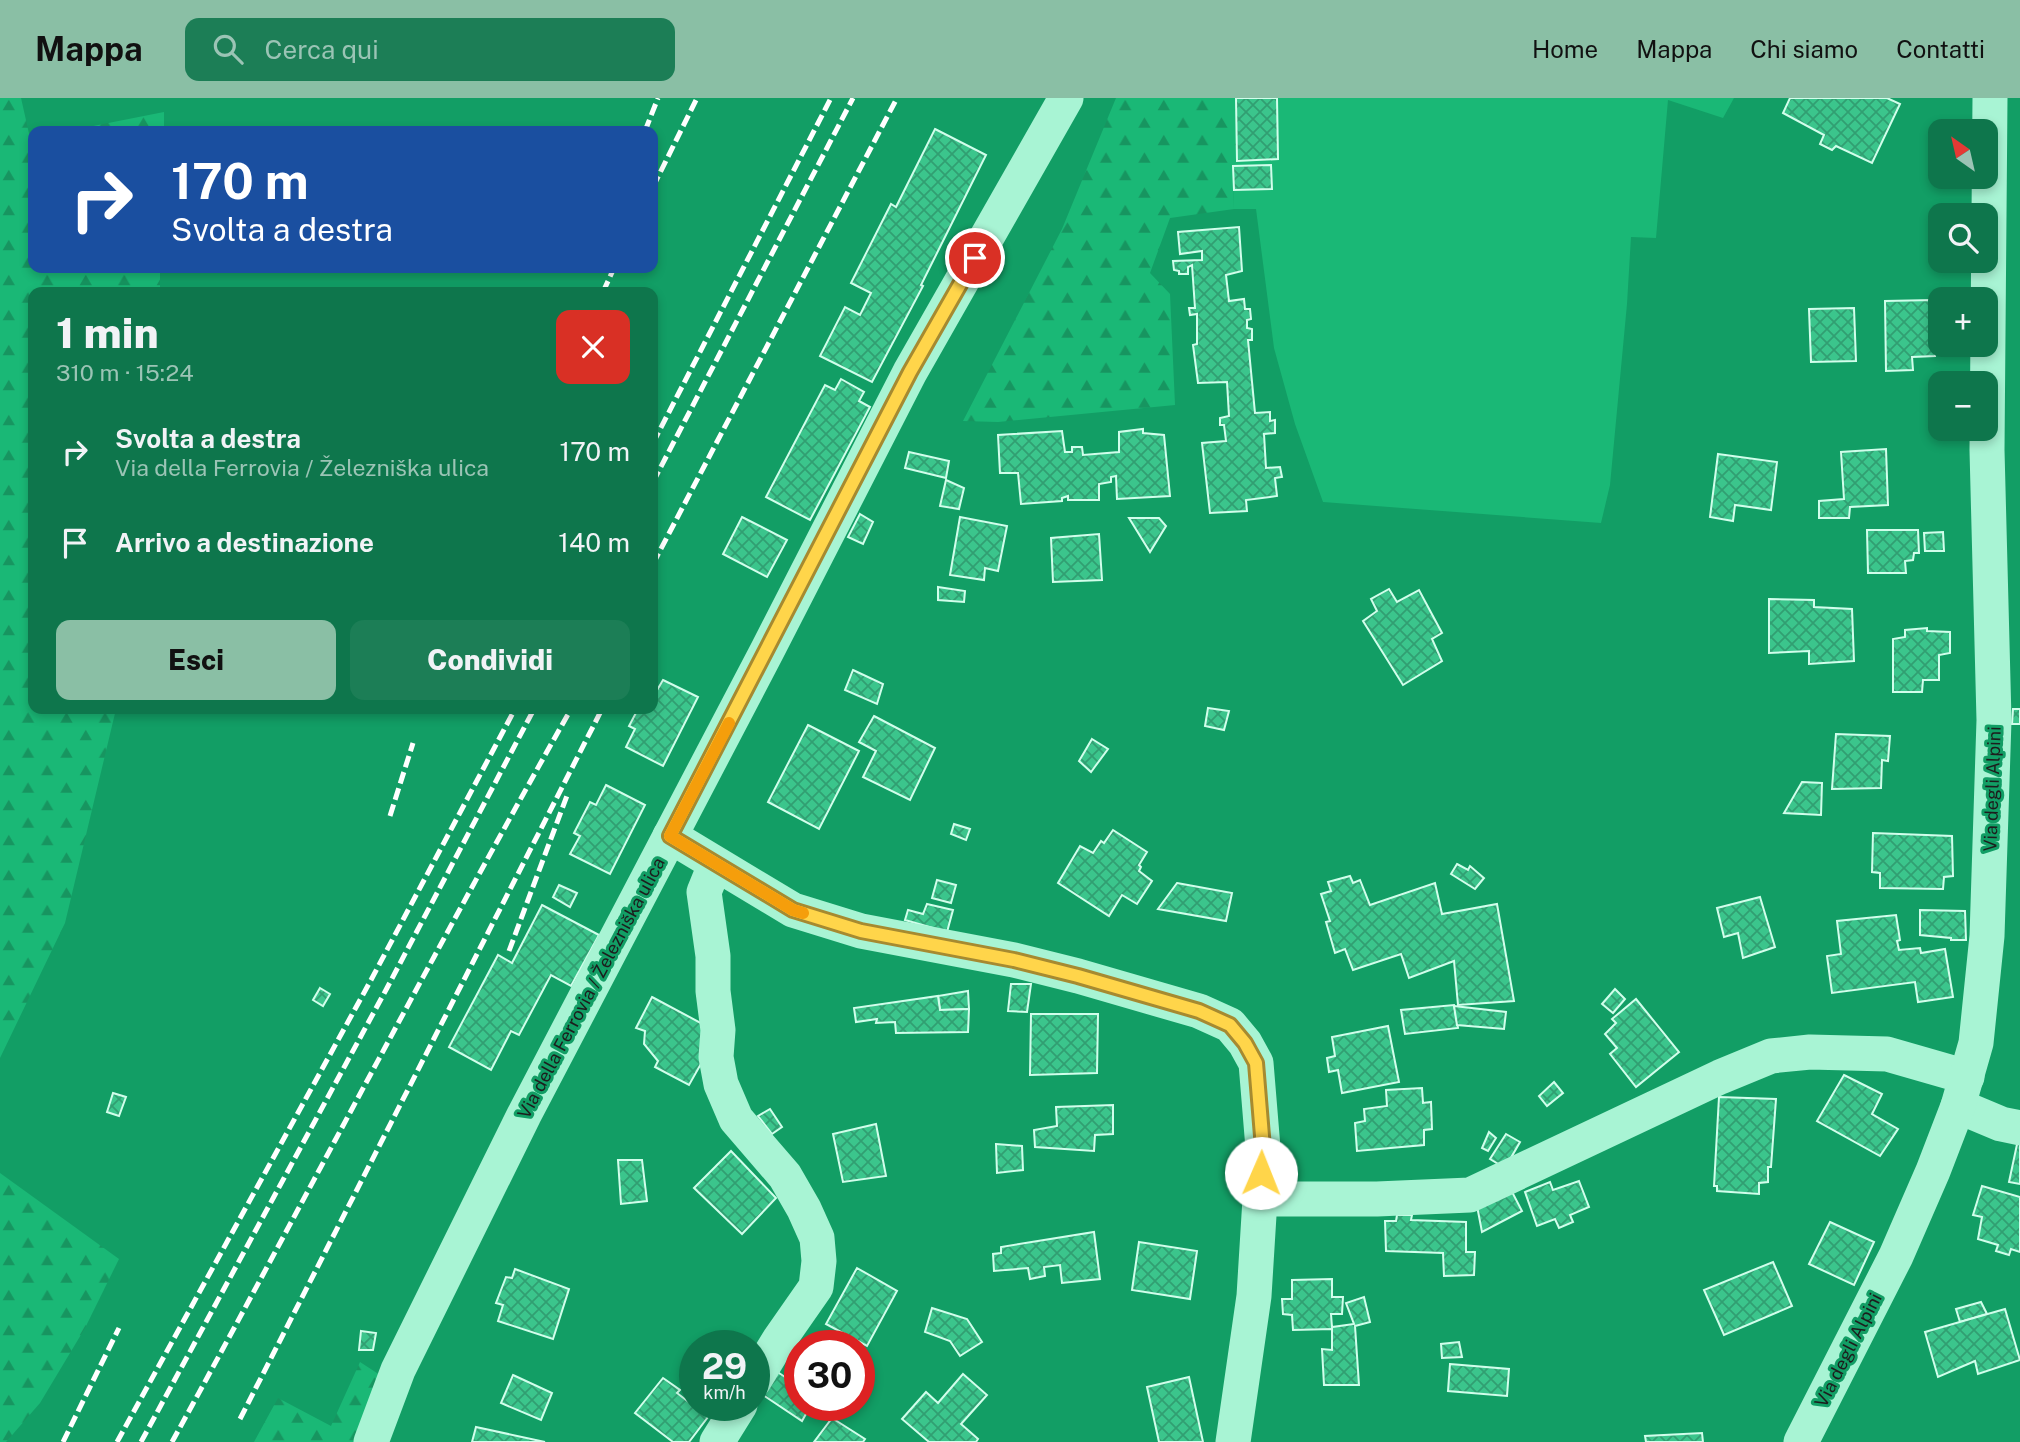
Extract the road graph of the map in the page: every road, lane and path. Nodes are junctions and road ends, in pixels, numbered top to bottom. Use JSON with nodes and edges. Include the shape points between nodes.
{"nodes":[{"id":1,"x":1066,"y":98,"type":"edge"},
{"id":2,"x":1990,"y":98,"type":"edge"},
{"id":3,"x":670,"y":836,"type":"junction"},
{"id":4,"x":715,"y":865,"type":"junction"},
{"id":5,"x":1962,"y":1092,"type":"junction"},
{"id":6,"x":2020,"y":1128,"type":"edge"},
{"id":7,"x":1260,"y":1199,"type":"junction"},
{"id":8,"x":770,"y":1355,"type":"edge"},
{"id":9,"x":730,"y":1421,"type":"edge"},
{"id":10,"x":371,"y":1442,"type":"edge"},
{"id":11,"x":717,"y":1442,"type":"edge"},
{"id":12,"x":1233,"y":1442,"type":"edge"},
{"id":13,"x":1801,"y":1442,"type":"edge"}],
"edges":[{"from":1,"to":3,"type":"street","name":"Via della Ferrovia / Železniška ulica","via":[[910,372]]},
{"from":2,"to":5,"type":"street","name":"Via degli Alpini","via":[[1987,450],[1994,720],[1987,936],[1976,1043]]},
{"from":3,"to":4,"type":"street"},
{"from":3,"to":10,"type":"street","name":"Via della Ferrovia / Železniška ulica","via":[[472,1217],[398,1370]]},
{"from":4,"to":7,"type":"street","via":[[793,910],[861,931],[1078,976],[1199,1011],[1230,1025],[1256,1063],[1263,1148]]},
{"from":4,"to":8,"type":"street","via":[[704,892],[722,1084],[736,1119],[785,1176],[817,1238],[816,1287]]},
{"from":5,"to":6,"type":"street","via":[[2001,1124]]},
{"from":5,"to":7,"type":"street","via":[[1887,1054],[1771,1056],[1470,1195]]},
{"from":5,"to":13,"type":"street","name":"Via degli Alpini","via":[[1896,1256]]},
{"from":7,"to":12,"type":"street","via":[[1254,1296]]},
{"from":9,"to":11,"type":"street"}]}
